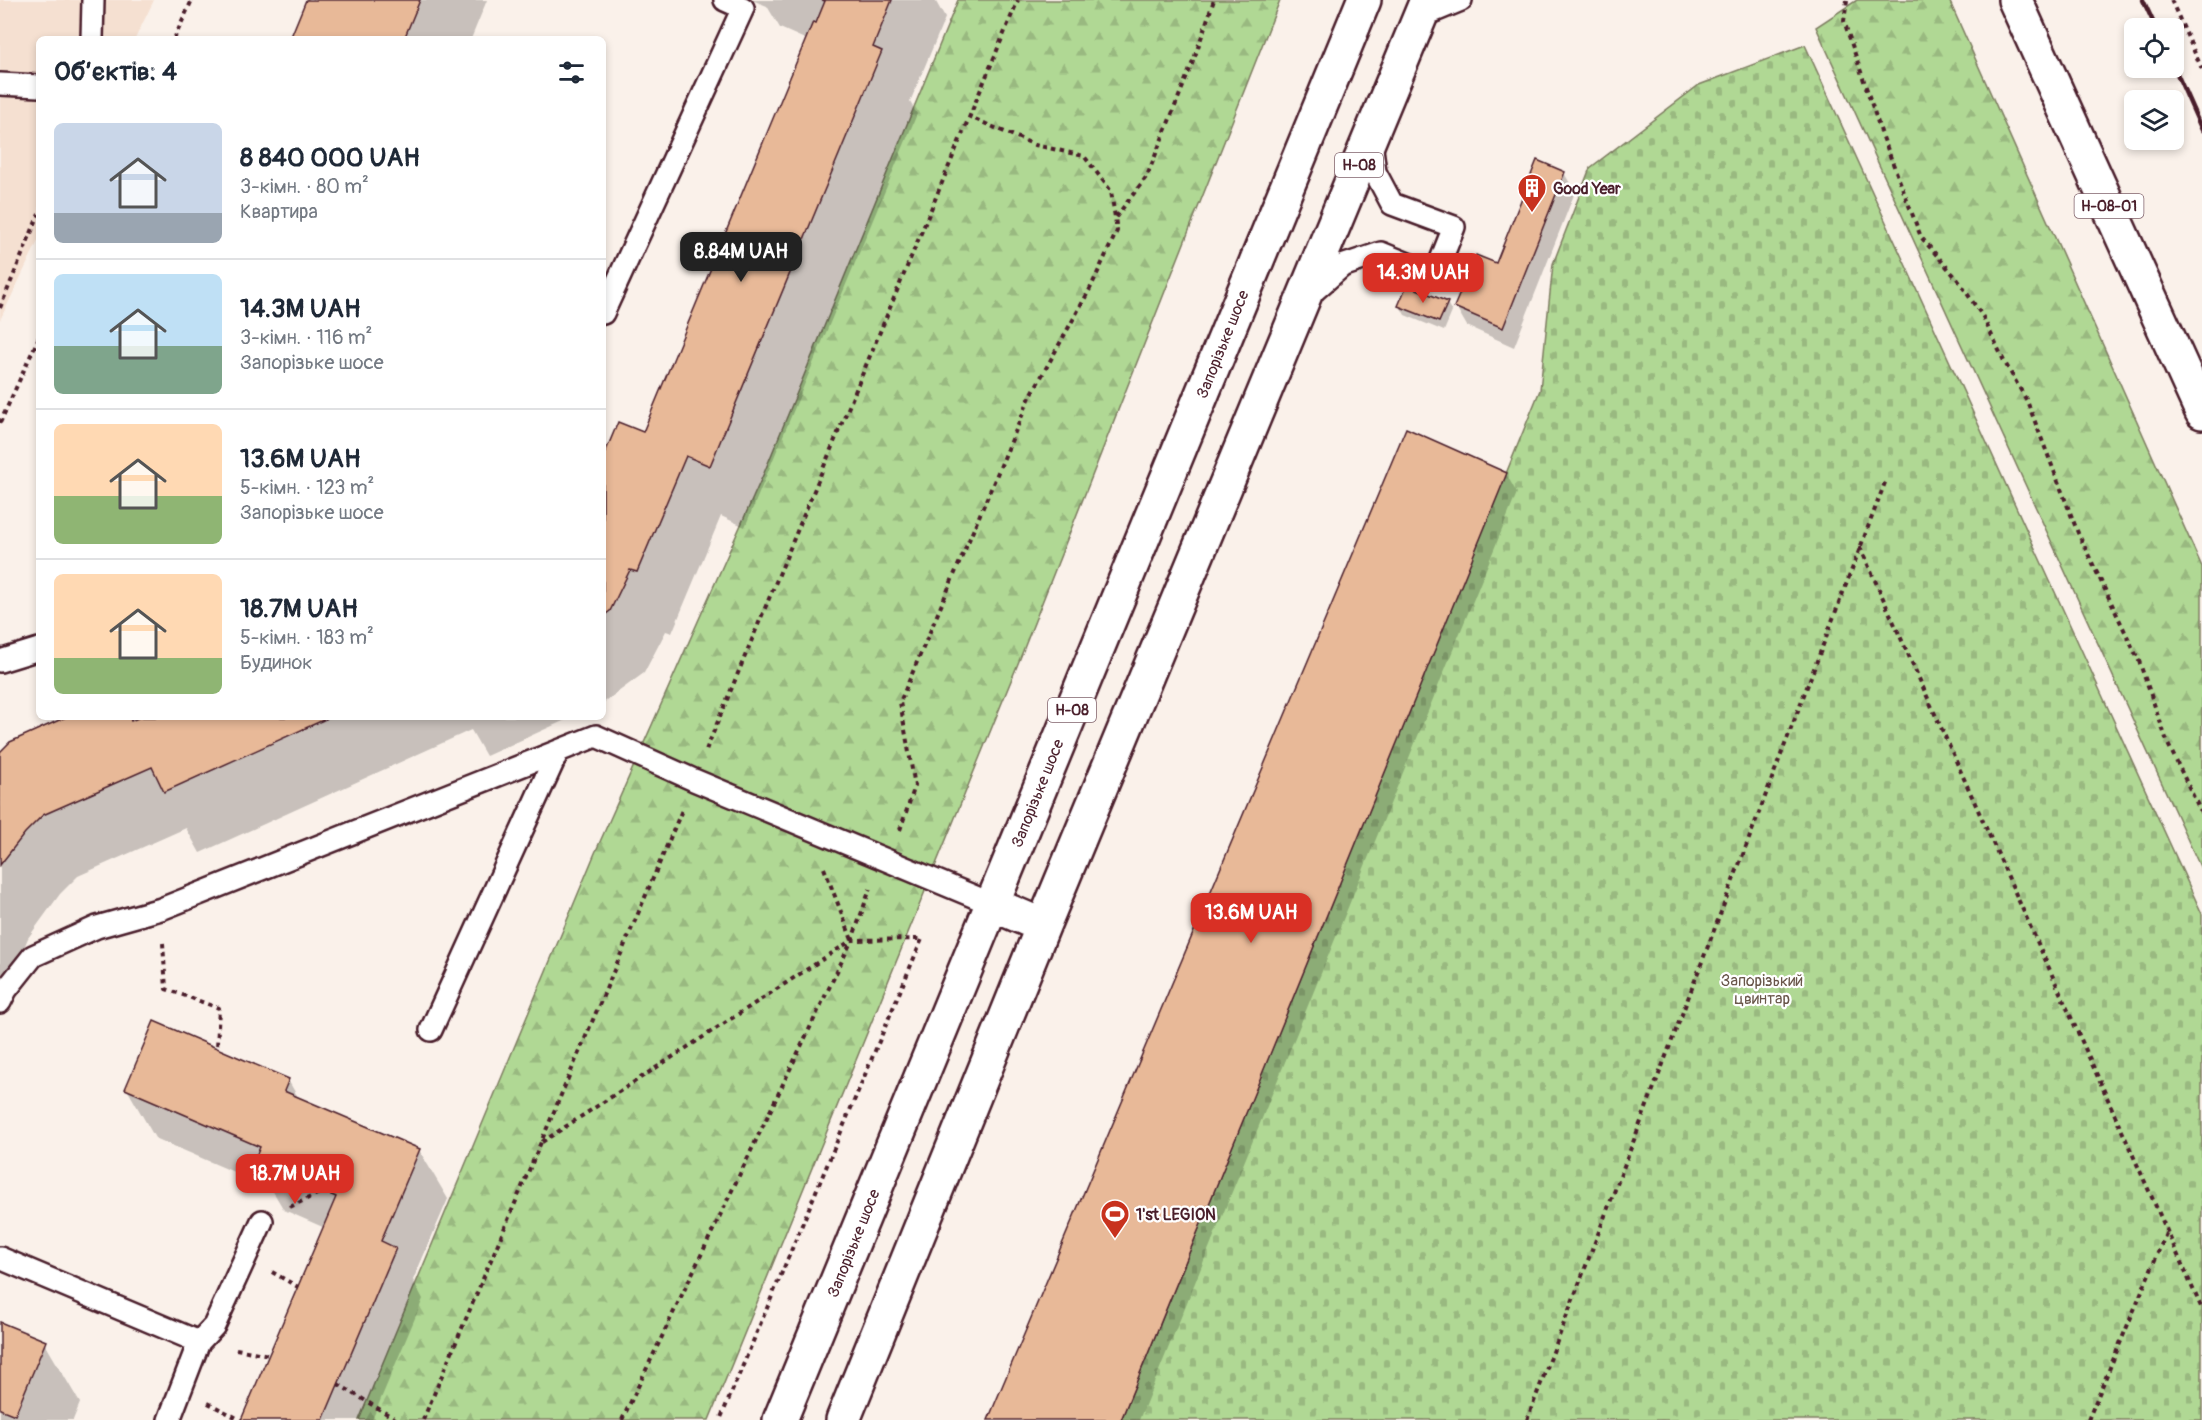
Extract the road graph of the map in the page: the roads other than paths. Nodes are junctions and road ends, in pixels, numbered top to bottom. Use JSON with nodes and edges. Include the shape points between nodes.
{"nodes":[{"id":1,"x":93,"y":0,"type":"edge"},
{"id":2,"x":725,"y":0,"type":"edge"},
{"id":3,"x":1364,"y":0,"type":"edge"},
{"id":4,"x":1461,"y":0,"type":"edge"},
{"id":5,"x":2015,"y":0,"type":"edge"},
{"id":6,"x":1423,"y":9,"type":"edge"},
{"id":7,"x":92,"y":36,"type":"edge"},
{"id":8,"x":0,"y":84,"type":"edge"},
{"id":9,"x":36,"y":86,"type":"edge"},
{"id":10,"x":1371,"y":136,"type":"junction"},
{"id":11,"x":1304,"y":299,"type":"junction"},
{"id":12,"x":606,"y":306,"type":"edge"},
{"id":13,"x":2202,"y":412,"type":"edge"},
{"id":14,"x":36,"y":650,"type":"edge"},
{"id":15,"x":0,"y":661,"type":"edge"},
{"id":16,"x":558,"y":751,"type":"junction"},
{"id":17,"x":992,"y":904,"type":"junction"},
{"id":18,"x":1043,"y":926,"type":"junction"},
{"id":19,"x":0,"y":1002,"type":"edge"},
{"id":20,"x":431,"y":1030,"type":"dead end"},
{"id":21,"x":262,"y":1221,"type":"dead end"},
{"id":22,"x":0,"y":1258,"type":"edge"},
{"id":23,"x":200,"y":1342,"type":"junction"},
{"id":24,"x":169,"y":1420,"type":"edge"},
{"id":25,"x":780,"y":1420,"type":"edge"},
{"id":26,"x":843,"y":1420,"type":"edge"}],
"edges":[{"from":1,"to":7,"type":"lane"},
{"from":2,"to":12,"type":"lane","via":[[743,8]]},
{"from":3,"to":17,"type":"main road","name":"Запорізьке шосе","number":"Н-08"},
{"from":4,"to":6,"type":"lane"},
{"from":5,"to":13,"type":"main road","number":"Н-08-01"},
{"from":6,"to":10,"type":"main road","number":"Н-08"},
{"from":8,"to":9,"type":"lane"},
{"from":10,"to":11,"type":"main road","number":"Н-08"},
{"from":10,"to":11,"type":"lane","via":[[1375,172],[1392,204],[1454,227],[1447,246],[1435,275],[1381,253],[1342,266]]},
{"from":11,"to":18,"type":"main road","number":"Н-08"},
{"from":14,"to":15,"type":"lane"},
{"from":16,"to":17,"type":"lane","via":[[596,736]]},
{"from":16,"to":19,"type":"lane","via":[[161,909],[97,927],[33,956]]},
{"from":16,"to":20,"type":"lane"},
{"from":17,"to":18,"type":"main road"},
{"from":17,"to":25,"type":"main road","name":"Запорізьке шосе","number":"Н-08"},
{"from":18,"to":26,"type":"main road","number":"Н-08"},
{"from":21,"to":23,"type":"lane","via":[[214,1326]]},
{"from":22,"to":23,"type":"lane"},
{"from":23,"to":24,"type":"lane"}]}
